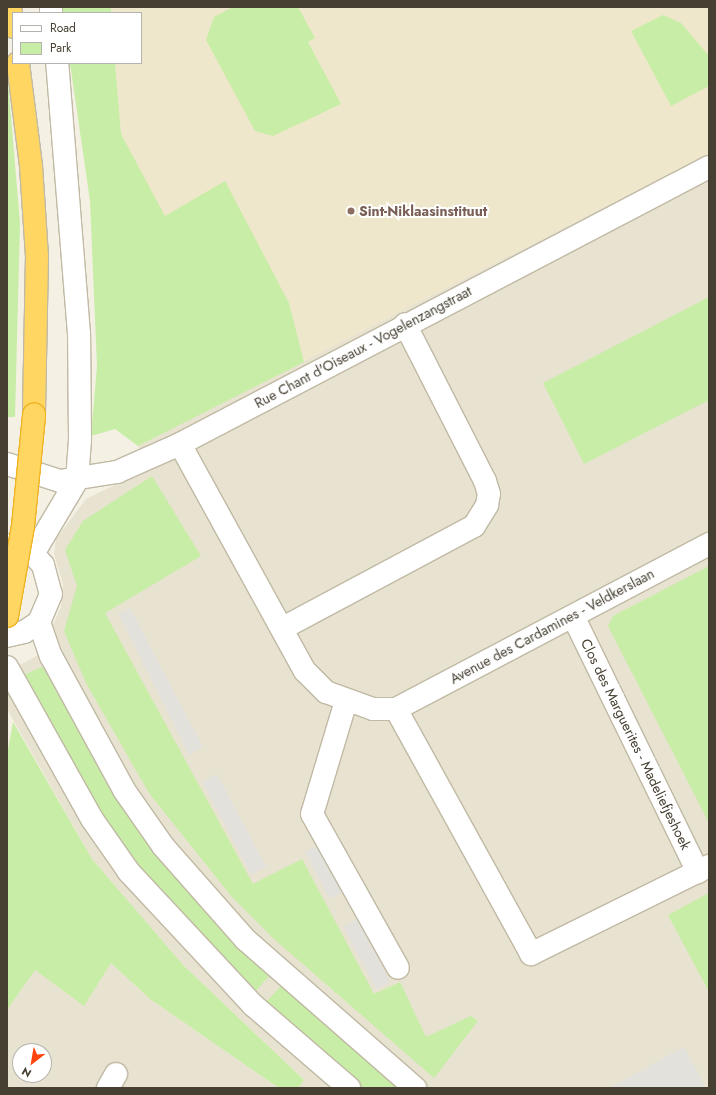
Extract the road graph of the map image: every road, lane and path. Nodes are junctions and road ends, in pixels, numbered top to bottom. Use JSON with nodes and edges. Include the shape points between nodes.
{"nodes":[{"id":1,"x":10,"y":7,"type":"edge"},
{"id":2,"x":12,"y":20,"type":"edge"},
{"id":3,"x":18,"y":64,"type":"edge"},
{"id":4,"x":57,"y":64,"type":"edge"},
{"id":5,"x":709,"y":167,"type":"edge"},
{"id":6,"x":405,"y":324,"type":"junction"},
{"id":7,"x":180,"y":444,"type":"junction"},
{"id":8,"x":7,"y":464,"type":"edge"},
{"id":9,"x":77,"y":480,"type":"junction"},
{"id":10,"x":7,"y":542,"type":"edge"},
{"id":11,"x":709,"y":544,"type":"edge"},
{"id":12,"x":33,"y":554,"type":"junction"},
{"id":13,"x":7,"y":616,"type":"edge"},
{"id":14,"x":573,"y":616,"type":"junction"},
{"id":15,"x":39,"y":622,"type":"junction"},
{"id":16,"x":283,"y":628,"type":"junction"},
{"id":17,"x":7,"y":636,"type":"edge"},
{"id":18,"x":7,"y":667,"type":"edge"},
{"id":19,"x":346,"y":701,"type":"junction"},
{"id":20,"x":396,"y":709,"type":"junction"},
{"id":21,"x":704,"y":869,"type":"edge"},
{"id":22,"x":398,"y":968,"type":"dead end"},
{"id":23,"x":344,"y":1086,"type":"edge"},
{"id":24,"x":415,"y":1088,"type":"edge"}],
"edges":[{"from":1,"to":2,"type":"highway"},
{"from":3,"to":13,"type":"highway","bridge":true,"via":[[35,229],[38,334],[34,414],[23,526]]},
{"from":4,"to":9,"type":"street","via":[[79,334]]},
{"from":5,"to":6,"type":"street","name":"Rue Chant d'Oiseaux - Vogelenzangstraat"},
{"from":6,"to":7,"type":"street","name":"Rue Chant d'Oiseaux - Vogelenzangstraat"},
{"from":6,"to":16,"type":"street","via":[[485,480],[489,494],[487,505],[474,526]]},
{"from":7,"to":9,"type":"street","name":"Rue Chant d'Oiseaux - Vogelenzangstraat","via":[[117,472]]},
{"from":7,"to":16,"type":"street"},
{"from":8,"to":9,"type":"street","name":"Rue Chant d'Oiseaux - Vogelenzangstraat","via":[[45,479]]},
{"from":9,"to":12,"type":"street"},
{"from":10,"to":12,"type":"street"},
{"from":11,"to":14,"type":"street","name":"Avenue des Cardamines - Veldkerslaan"},
{"from":12,"to":15,"type":"street","via":[[43,565],[50,587],[47,609]]},
{"from":14,"to":20,"type":"street","name":"Avenue des Cardamines - Veldkerslaan"},
{"from":14,"to":21,"type":"street","name":"Clos des Marguerites - Madeliefjeshoek"},
{"from":15,"to":17,"type":"street","via":[[24,632]]},
{"from":15,"to":24,"type":"street","via":[[51,656],[124,790],[164,846],[246,940]]},
{"from":16,"to":19,"type":"street","via":[[305,672],[326,692]]},
{"from":18,"to":23,"type":"street","via":[[92,819],[129,872],[253,1004]]},
{"from":19,"to":20,"type":"street","via":[[373,709]]},
{"from":19,"to":22,"type":"street","via":[[312,814]]},
{"from":20,"to":21,"type":"street","via":[[531,954]]}]}
